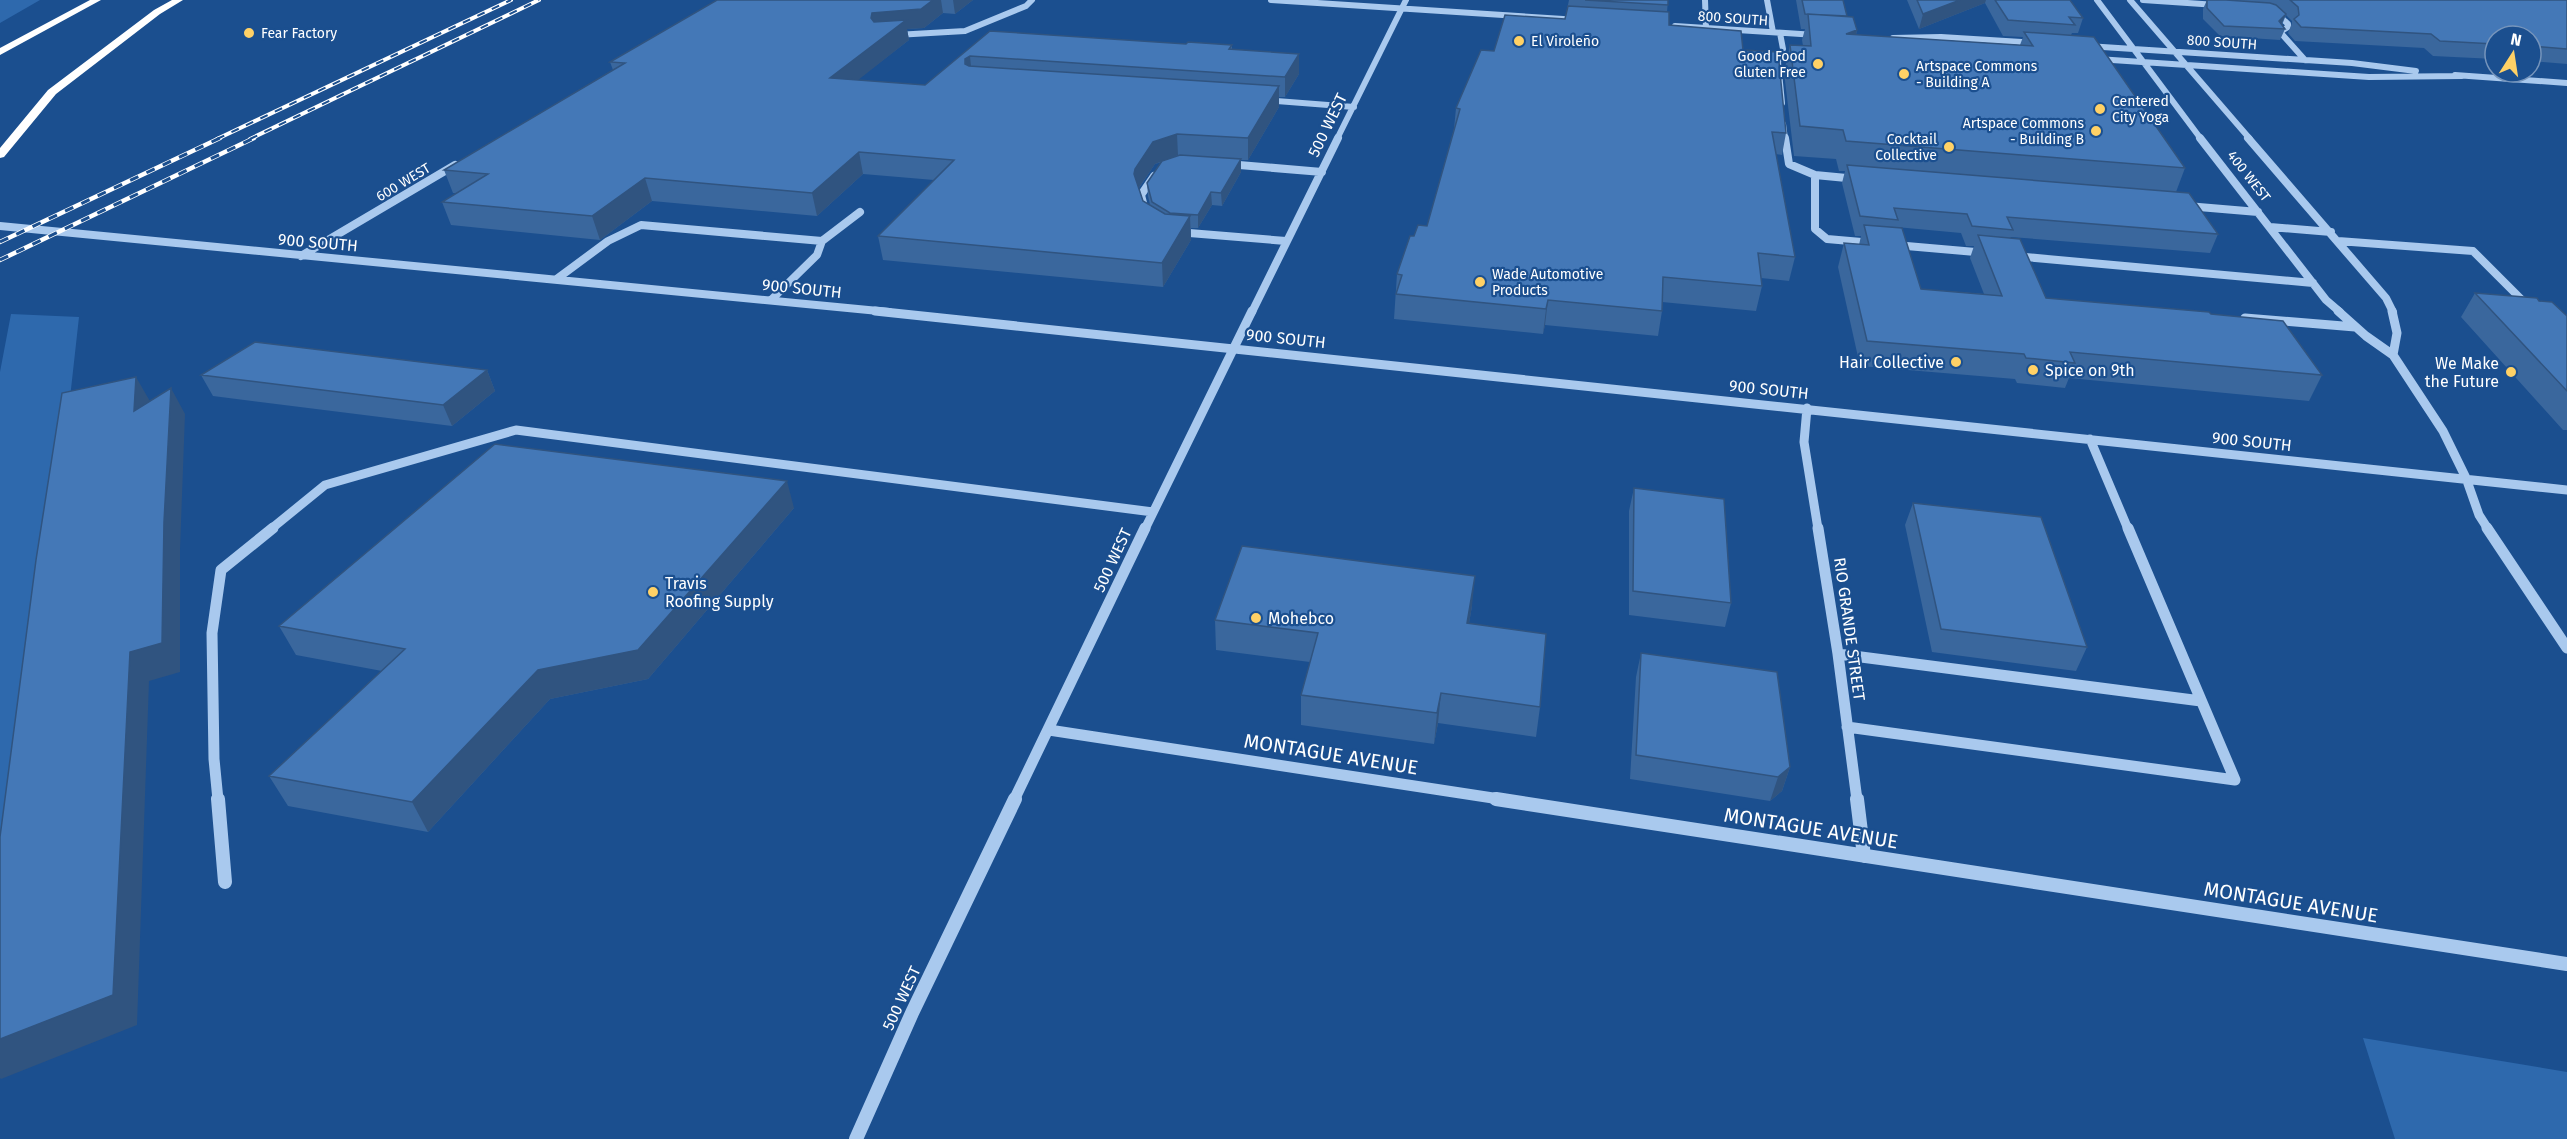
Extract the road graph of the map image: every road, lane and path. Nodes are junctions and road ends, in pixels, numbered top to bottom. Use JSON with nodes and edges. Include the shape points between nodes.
{"nodes":[{"id":1,"x":97,"y":0,"type":"edge"},
{"id":2,"x":178,"y":0,"type":"edge"},
{"id":3,"x":1032,"y":0,"type":"edge"},
{"id":4,"x":1270,"y":0,"type":"edge"},
{"id":5,"x":1406,"y":0,"type":"edge"},
{"id":6,"x":1705,"y":0,"type":"edge"},
{"id":7,"x":1767,"y":0,"type":"edge"},
{"id":8,"x":2097,"y":0,"type":"edge"},
{"id":9,"x":2130,"y":0,"type":"edge"},
{"id":10,"x":2143,"y":0,"type":"edge"},
{"id":11,"x":1289,"y":1,"type":"edge"},
{"id":12,"x":2222,"y":5,"type":"edge"},
{"id":13,"x":2267,"y":8,"type":"edge"},
{"id":14,"x":1402,"y":9,"type":"junction"},
{"id":15,"x":1589,"y":21,"type":"edge"},
{"id":16,"x":1671,"y":26,"type":"edge"},
{"id":17,"x":1706,"y":28,"type":"junction"},
{"id":18,"x":1776,"y":33,"type":"junction"},
{"id":19,"x":890,"y":36,"type":"edge"},
{"id":20,"x":1826,"y":36,"type":"edge"},
{"id":21,"x":2048,"y":43,"type":"edge"},
{"id":22,"x":1916,"y":45,"type":"edge"},
{"id":23,"x":2083,"y":46,"type":"edge"},
{"id":24,"x":2132,"y":49,"type":"junction"},
{"id":25,"x":2175,"y":51,"type":"junction"},
{"id":26,"x":0,"y":52,"type":"edge"},
{"id":27,"x":2092,"y":59,"type":"edge"},
{"id":28,"x":2306,"y":60,"type":"junction"},
{"id":29,"x":2142,"y":62,"type":"junction"},
{"id":30,"x":2187,"y":65,"type":"junction"},
{"id":31,"x":2462,"y":76,"type":"junction"},
{"id":32,"x":2567,"y":83,"type":"edge"},
{"id":33,"x":1259,"y":100,"type":"edge"},
{"id":34,"x":1354,"y":107,"type":"junction"},
{"id":35,"x":0,"y":155,"type":"edge"},
{"id":36,"x":458,"y":164,"type":"edge"},
{"id":37,"x":1223,"y":164,"type":"edge"},
{"id":38,"x":1159,"y":168,"type":"edge"},
{"id":39,"x":1322,"y":172,"type":"junction"},
{"id":40,"x":1815,"y":175,"type":"junction"},
{"id":41,"x":1863,"y":179,"type":"edge"},
{"id":42,"x":2172,"y":205,"type":"edge"},
{"id":43,"x":860,"y":212,"type":"dead end"},
{"id":44,"x":2259,"y":212,"type":"junction"},
{"id":45,"x":1148,"y":219,"type":"edge"},
{"id":46,"x":0,"y":226,"type":"edge"},
{"id":47,"x":2270,"y":227,"type":"junction"},
{"id":48,"x":1169,"y":232,"type":"edge"},
{"id":49,"x":2331,"y":232,"type":"junction"},
{"id":50,"x":822,"y":241,"type":"junction"},
{"id":51,"x":1286,"y":241,"type":"junction"},
{"id":52,"x":2338,"y":241,"type":"junction"},
{"id":53,"x":301,"y":256,"type":"junction"},
{"id":54,"x":558,"y":278,"type":"junction"},
{"id":55,"x":2313,"y":283,"type":"junction"},
{"id":56,"x":771,"y":300,"type":"junction"},
{"id":57,"x":2536,"y":315,"type":"edge"},
{"id":58,"x":2240,"y":317,"type":"edge"},
{"id":59,"x":2355,"y":327,"type":"junction"},
{"id":60,"x":1234,"y":348,"type":"junction"},
{"id":61,"x":2393,"y":355,"type":"junction"},
{"id":62,"x":1807,"y":408,"type":"junction"},
{"id":63,"x":2090,"y":439,"type":"junction"},
{"id":64,"x":2466,"y":478,"type":"junction"},
{"id":65,"x":2567,"y":490,"type":"edge"},
{"id":66,"x":1153,"y":512,"type":"junction"},
{"id":67,"x":2567,"y":648,"type":"edge"},
{"id":68,"x":1839,"y":654,"type":"junction"},
{"id":69,"x":2201,"y":701,"type":"junction"},
{"id":70,"x":1847,"y":727,"type":"junction"},
{"id":71,"x":1049,"y":730,"type":"junction"},
{"id":72,"x":1864,"y":856,"type":"junction"},
{"id":73,"x":225,"y":882,"type":"dead end"},
{"id":74,"x":2567,"y":964,"type":"edge"},
{"id":75,"x":856,"y":1139,"type":"edge"}],
"edges":[{"from":1,"to":26,"type":"highway"},
{"from":2,"to":35,"type":"highway","via":[[51,92]]},
{"from":3,"to":19,"type":"street","via":[[965,31]]},
{"from":4,"to":11,"type":"street"},
{"from":5,"to":14,"type":"street","name":"500 WEST"},
{"from":6,"to":17,"type":"street"},
{"from":7,"to":18,"type":"street"},
{"from":8,"to":24,"type":"street","name":"400 WEST"},
{"from":9,"to":25,"type":"street","name":"400 WEST"},
{"from":10,"to":12,"type":"street"},
{"from":11,"to":14,"type":"street"},
{"from":13,"to":28,"type":"street","via":[[2288,24],[2280,32]]},
{"from":14,"to":15,"type":"street"},
{"from":14,"to":34,"type":"street","name":"500 WEST"},
{"from":16,"to":17,"type":"street","name":"800 SOUTH"},
{"from":17,"to":18,"type":"street","name":"800 SOUTH"},
{"from":18,"to":20,"type":"street","name":"800 SOUTH"},
{"from":18,"to":40,"type":"street","via":[[1783,50],[1778,62],[1789,164]]},
{"from":21,"to":22,"type":"street","via":[[1941,37],[1883,39]]},
{"from":23,"to":24,"type":"street","name":"800 SOUTH"},
{"from":24,"to":25,"type":"street","name":"800 SOUTH"},
{"from":24,"to":29,"type":"street","name":"400 WEST"},
{"from":25,"to":28,"type":"street","name":"800 SOUTH"},
{"from":25,"to":30,"type":"street","name":"400 WEST"},
{"from":27,"to":29,"type":"street","name":"800 SOUTH"},
{"from":28,"to":31,"type":"street","name":"800 SOUTH"},
{"from":29,"to":30,"type":"street","name":"800 SOUTH"},
{"from":29,"to":44,"type":"street","name":"400 WEST"},
{"from":30,"to":31,"type":"street","name":"800 SOUTH","via":[[2369,76]]},
{"from":30,"to":49,"type":"street","name":"400 WEST"},
{"from":31,"to":32,"type":"street","name":"800 SOUTH"},
{"from":33,"to":34,"type":"street"},
{"from":34,"to":39,"type":"street","name":"500 WEST"},
{"from":36,"to":53,"type":"street","name":"600 WEST"},
{"from":37,"to":39,"type":"street"},
{"from":38,"to":45,"type":"street","via":[[1141,195]]},
{"from":39,"to":51,"type":"street","name":"500 WEST"},
{"from":40,"to":41,"type":"street"},
{"from":40,"to":55,"type":"street","via":[[1815,229],[1827,238]]},
{"from":42,"to":44,"type":"street"},
{"from":43,"to":50,"type":"street"},
{"from":44,"to":47,"type":"street","name":"400 WEST"},
{"from":46,"to":53,"type":"street","name":"900 SOUTH"},
{"from":47,"to":49,"type":"street"},
{"from":47,"to":55,"type":"street","name":"400 WEST"},
{"from":48,"to":51,"type":"street"},
{"from":49,"to":52,"type":"street","name":"400 WEST"},
{"from":50,"to":54,"type":"street","via":[[641,225],[615,236]]},
{"from":50,"to":56,"type":"street","via":[[817,255]]},
{"from":51,"to":60,"type":"street","name":"500 WEST"},
{"from":52,"to":57,"type":"street","via":[[2473,251]]},
{"from":52,"to":61,"type":"street","name":"400 WEST","via":[[2394,313],[2398,341]]},
{"from":53,"to":54,"type":"street","name":"900 SOUTH"},
{"from":54,"to":56,"type":"street","name":"900 SOUTH"},
{"from":55,"to":59,"type":"street","name":"400 WEST"},
{"from":56,"to":60,"type":"street","name":"900 SOUTH"},
{"from":58,"to":59,"type":"street"},
{"from":59,"to":61,"type":"street","name":"400 WEST"},
{"from":60,"to":62,"type":"street","name":"900 SOUTH"},
{"from":60,"to":66,"type":"street","name":"500 WEST"},
{"from":61,"to":64,"type":"street","name":"400 WEST","via":[[2443,431]]},
{"from":62,"to":63,"type":"street","name":"900 SOUTH"},
{"from":62,"to":68,"type":"street","name":"RIO GRANDE STREET","via":[[1803,442]]},
{"from":63,"to":64,"type":"street","name":"900 SOUTH"},
{"from":63,"to":69,"type":"street"},
{"from":64,"to":65,"type":"street","name":"900 SOUTH"},
{"from":64,"to":67,"type":"street","name":"400 WEST","via":[[2479,515]]},
{"from":66,"to":71,"type":"street","name":"500 WEST"},
{"from":66,"to":73,"type":"street","via":[[516,429],[326,485],[220,570],[212,633],[214,759]]},
{"from":68,"to":69,"type":"street"},
{"from":68,"to":70,"type":"street","name":"RIO GRANDE STREET"},
{"from":69,"to":70,"type":"street","via":[[2235,780]]},
{"from":70,"to":72,"type":"street","name":"RIO GRANDE STREET"},
{"from":71,"to":72,"type":"street","name":"MONTAGUE AVENUE"},
{"from":71,"to":75,"type":"street","name":"500 WEST","via":[[912,1013]]},
{"from":72,"to":74,"type":"street","name":"MONTAGUE AVENUE"}]}
